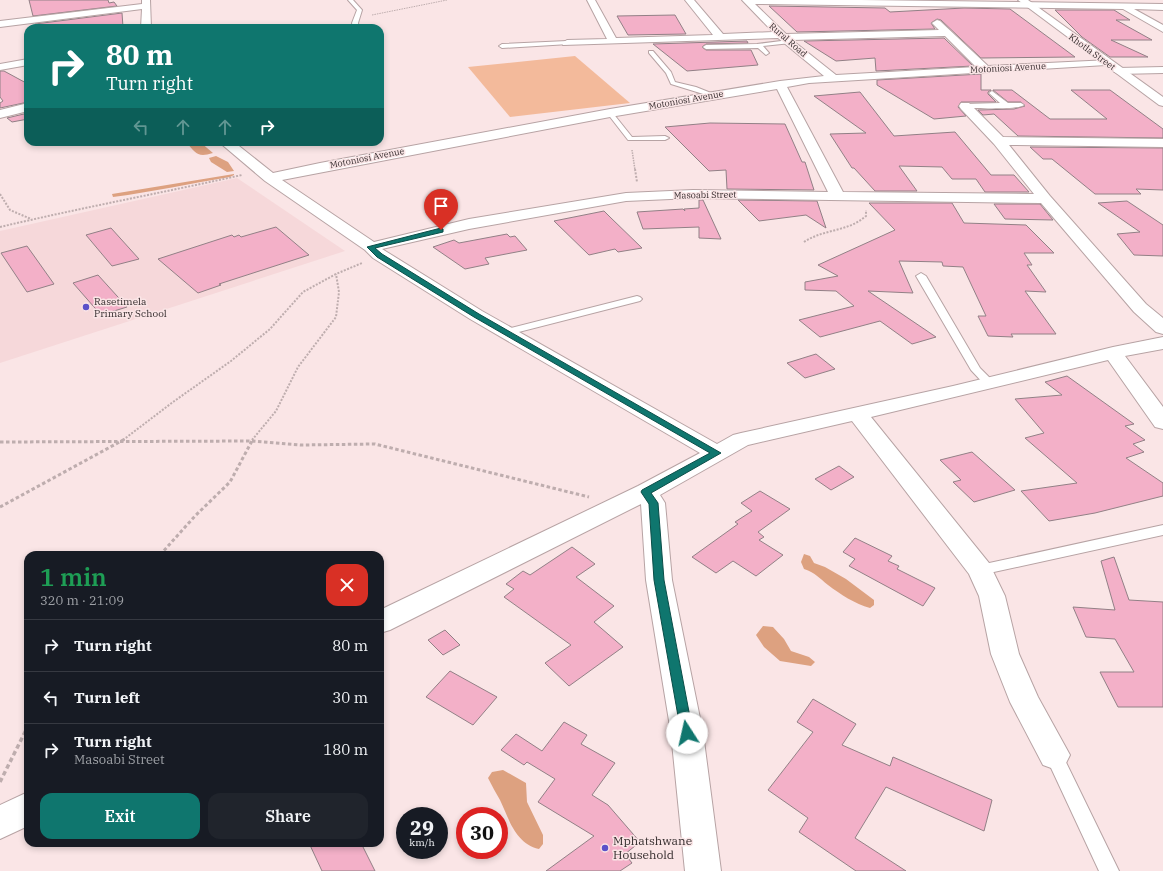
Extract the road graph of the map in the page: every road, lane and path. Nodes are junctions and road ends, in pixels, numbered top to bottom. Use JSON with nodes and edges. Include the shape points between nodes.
{"nodes":[{"id":1,"x":350,"y":0,"type":"edge"},
{"id":2,"x":447,"y":0,"type":"edge"},
{"id":3,"x":591,"y":0,"type":"edge"},
{"id":4,"x":689,"y":0,"type":"edge"},
{"id":5,"x":1098,"y":0,"type":"edge"},
{"id":6,"x":747,"y":1,"type":"edge"},
{"id":7,"x":146,"y":3,"type":"edge"},
{"id":8,"x":910,"y":3,"type":"junction"},
{"id":9,"x":1026,"y":3,"type":"edge"},
{"id":10,"x":1113,"y":7,"type":"junction"},
{"id":11,"x":1123,"y":7,"type":"junction"},
{"id":12,"x":1163,"y":8,"type":"edge"},
{"id":13,"x":357,"y":17,"type":"junction"},
{"id":14,"x":0,"y":24,"type":"edge"},
{"id":15,"x":146,"y":24,"type":"edge"},
{"id":16,"x":355,"y":24,"type":"edge"},
{"id":17,"x":1163,"y":29,"type":"edge"},
{"id":18,"x":947,"y":33,"type":"junction"},
{"id":19,"x":720,"y":37,"type":"junction"},
{"id":20,"x":785,"y":38,"type":"junction"},
{"id":21,"x":613,"y":41,"type":"junction"},
{"id":22,"x":567,"y":43,"type":"joint"},
{"id":23,"x":502,"y":46,"type":"dead end"},
{"id":24,"x":759,"y":46,"type":"junction"},
{"id":25,"x":706,"y":47,"type":"dead end"},
{"id":26,"x":651,"y":52,"type":"dead end"},
{"id":27,"x":766,"y":52,"type":"dead end"},
{"id":28,"x":1106,"y":62,"type":"junction"},
{"id":29,"x":24,"y":63,"type":"edge"},
{"id":30,"x":0,"y":67,"type":"edge"},
{"id":31,"x":984,"y":68,"type":"junction"},
{"id":32,"x":1163,"y":70,"type":"edge"},
{"id":33,"x":1118,"y":71,"type":"junction"},
{"id":34,"x":833,"y":78,"type":"junction"},
{"id":35,"x":780,"y":84,"type":"junction"},
{"id":36,"x":992,"y":93,"type":"dead end"},
{"id":37,"x":713,"y":95,"type":"junction"},
{"id":38,"x":1163,"y":102,"type":"edge"},
{"id":39,"x":965,"y":106,"type":"joint"},
{"id":40,"x":1007,"y":106,"type":"junction"},
{"id":41,"x":1021,"y":106,"type":"dead end"},
{"id":42,"x":24,"y":108,"type":"edge"},
{"id":43,"x":610,"y":113,"type":"junction"},
{"id":44,"x":0,"y":114,"type":"edge"},
{"id":45,"x":665,"y":138,"type":"dead end"},
{"id":46,"x":630,"y":139,"type":"junction"},
{"id":47,"x":998,"y":141,"type":"junction"},
{"id":48,"x":1163,"y":143,"type":"edge"},
{"id":49,"x":231,"y":146,"type":"edge"},
{"id":50,"x":263,"y":173,"type":"junction"},
{"id":51,"x":0,"y":194,"type":"edge"},
{"id":52,"x":837,"y":196,"type":"junction"},
{"id":53,"x":865,"y":196,"type":"junction"},
{"id":54,"x":639,"y":197,"type":"junction"},
{"id":55,"x":1044,"y":199,"type":"junction"},
{"id":56,"x":32,"y":219,"type":"junction"},
{"id":57,"x":0,"y":227,"type":"edge"},
{"id":58,"x":804,"y":242,"type":"dead end"},
{"id":59,"x":375,"y":251,"type":"junction"},
{"id":60,"x":336,"y":274,"type":"junction"},
{"id":61,"x":921,"y":276,"type":"dead end"},
{"id":62,"x":637,"y":299,"type":"dead end"},
{"id":63,"x":1163,"y":328,"type":"edge"},
{"id":64,"x":507,"y":332,"type":"junction"},
{"id":65,"x":1163,"y":343,"type":"edge"},
{"id":66,"x":1113,"y":353,"type":"junction"},
{"id":67,"x":989,"y":383,"type":"junction"},
{"id":68,"x":857,"y":413,"type":"junction"},
{"id":69,"x":1163,"y":422,"type":"edge"},
{"id":70,"x":251,"y":440,"type":"junction"},
{"id":71,"x":0,"y":442,"type":"edge"},
{"id":72,"x":121,"y":442,"type":"junction"},
{"id":73,"x":716,"y":453,"type":"junction"},
{"id":74,"x":646,"y":492,"type":"junction"},
{"id":75,"x":596,"y":499,"type":"dead end"},
{"id":76,"x":0,"y":507,"type":"edge"},
{"id":77,"x":1163,"y":530,"type":"edge"},
{"id":78,"x":164,"y":551,"type":"edge"},
{"id":79,"x":980,"y":570,"type":"junction"},
{"id":80,"x":384,"y":620,"type":"edge"},
{"id":81,"x":24,"y":734,"type":"edge"},
{"id":82,"x":1054,"y":755,"type":"joint"},
{"id":83,"x":0,"y":782,"type":"edge"},
{"id":84,"x":24,"y":810,"type":"edge"},
{"id":85,"x":0,"y":823,"type":"edge"},
{"id":86,"x":702,"y":871,"type":"edge"},
{"id":87,"x":1109,"y":871,"type":"edge"}],
"edges":[{"from":1,"to":13,"type":"lane","via":[[360,10]]},
{"from":2,"to":13,"type":"path"},
{"from":3,"to":21,"type":"street"},
{"from":4,"to":19,"type":"street"},
{"from":5,"to":10,"type":"street"},
{"from":6,"to":8,"type":"street"},
{"from":6,"to":20,"type":"street","name":"Rural Road"},
{"from":7,"to":14,"type":"street"},
{"from":7,"to":15,"type":"street"},
{"from":8,"to":9,"type":"street"},
{"from":8,"to":18,"type":"street","via":[[943,27]]},
{"from":9,"to":10,"type":"street"},
{"from":9,"to":28,"type":"street","name":"Khotla Street"},
{"from":10,"to":11,"type":"street"},
{"from":11,"to":12,"type":"street"},
{"from":11,"to":17,"type":"street"},
{"from":13,"to":16,"type":"lane"},
{"from":18,"to":20,"type":"street"},
{"from":18,"to":31,"type":"street"},
{"from":19,"to":20,"type":"street"},
{"from":19,"to":21,"type":"street"},
{"from":20,"to":24,"type":"lane"},
{"from":20,"to":34,"type":"street","name":"Rural Road"},
{"from":21,"to":22,"type":"street"},
{"from":22,"to":23,"type":"lane"},
{"from":24,"to":25,"type":"lane"},
{"from":24,"to":27,"type":"lane"},
{"from":26,"to":37,"type":"lane","via":[[669,73],[673,84]]},
{"from":28,"to":31,"type":"street","name":"Motoniosi Avenue"},
{"from":28,"to":33,"type":"street","name":"Khotla Street"},
{"from":29,"to":30,"type":"street"},
{"from":31,"to":34,"type":"street","name":"Motoniosi Avenue"},
{"from":32,"to":33,"type":"street"},
{"from":33,"to":38,"type":"street","name":"Khotla Street"},
{"from":34,"to":35,"type":"street","name":"Motoniosi Avenue"},
{"from":35,"to":37,"type":"street","name":"Motoniosi Avenue"},
{"from":35,"to":52,"type":"street"},
{"from":36,"to":40,"type":"lane"},
{"from":37,"to":43,"type":"street","name":"Motoniosi Avenue"},
{"from":39,"to":40,"type":"lane"},
{"from":39,"to":47,"type":"street"},
{"from":40,"to":41,"type":"lane"},
{"from":42,"to":44,"type":"street"},
{"from":43,"to":46,"type":"lane"},
{"from":43,"to":50,"type":"street","name":"Motoniosi Avenue","via":[[327,166]]},
{"from":45,"to":46,"type":"lane"},
{"from":46,"to":54,"type":"path"},
{"from":47,"to":48,"type":"street"},
{"from":47,"to":55,"type":"street"},
{"from":49,"to":50,"type":"street"},
{"from":50,"to":56,"type":"path","via":[[241,175]]},
{"from":50,"to":59,"type":"street"},
{"from":51,"to":56,"type":"path","via":[[10,210]]},
{"from":52,"to":53,"type":"street","name":"Masoabi Street"},
{"from":52,"to":54,"type":"street","name":"Masoabi Street","via":[[693,194]]},
{"from":53,"to":55,"type":"street","name":"Masoabi Street"},
{"from":53,"to":58,"type":"path","via":[[866,216],[862,221],[815,235]]},
{"from":54,"to":59,"type":"street","name":"Masoabi Street","via":[[469,224]]},
{"from":55,"to":63,"type":"street","via":[[1140,308]]},
{"from":56,"to":57,"type":"path"},
{"from":59,"to":60,"type":"path"},
{"from":59,"to":64,"type":"street"},
{"from":60,"to":70,"type":"path","via":[[339,292],[336,317],[298,367],[276,411]]},
{"from":60,"to":72,"type":"path","via":[[304,292],[270,329],[231,361]]},
{"from":61,"to":67,"type":"lane","via":[[976,370]]},
{"from":62,"to":64,"type":"lane"},
{"from":64,"to":73,"type":"street"},
{"from":65,"to":66,"type":"street"},
{"from":66,"to":67,"type":"street"},
{"from":66,"to":69,"type":"street"},
{"from":67,"to":68,"type":"street"},
{"from":68,"to":73,"type":"street","via":[[741,440]]},
{"from":68,"to":79,"type":"street"},
{"from":70,"to":72,"type":"path"},
{"from":70,"to":75,"type":"path","via":[[301,445],[374,444]]},
{"from":70,"to":78,"type":"path","via":[[230,482]]},
{"from":71,"to":72,"type":"path"},
{"from":72,"to":76,"type":"path"},
{"from":73,"to":74,"type":"street"},
{"from":74,"to":80,"type":"street"},
{"from":74,"to":86,"type":"street","via":[[654,503],[659,580],[687,733]]},
{"from":77,"to":79,"type":"lane"},
{"from":79,"to":82,"type":"street","via":[[992,596],[1005,654],[1025,702]]},
{"from":81,"to":83,"type":"path"},
{"from":82,"to":87,"type":"lane"},
{"from":84,"to":85,"type":"street"}]}
